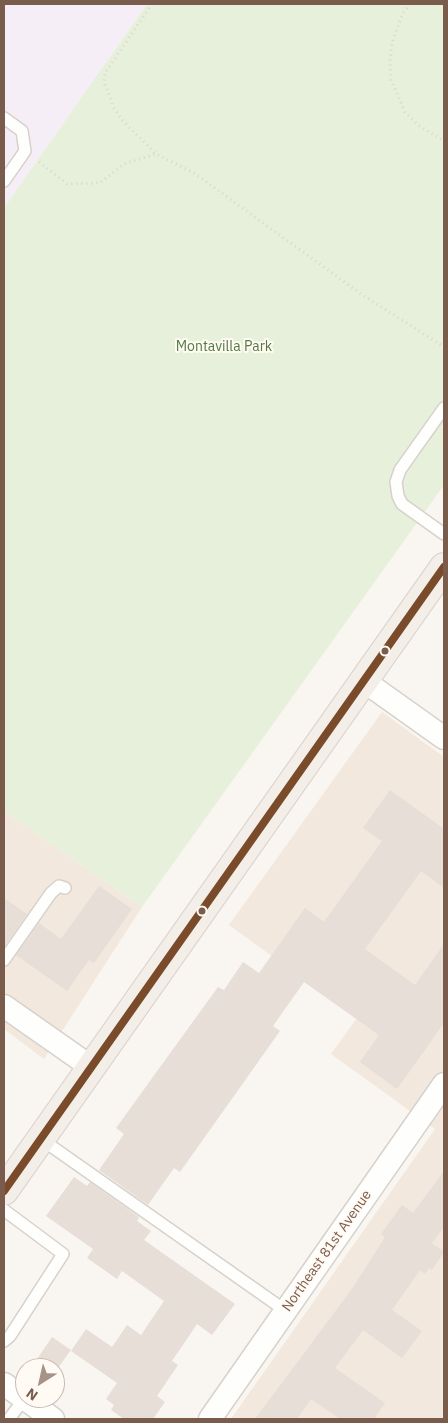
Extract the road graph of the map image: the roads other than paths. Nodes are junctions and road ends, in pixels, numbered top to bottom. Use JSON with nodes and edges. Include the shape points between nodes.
{"nodes":[{"id":1,"x":4,"y":118,"type":"edge"},
{"id":2,"x":4,"y":181,"type":"edge"},
{"id":3,"x":444,"y":408,"type":"edge"},
{"id":4,"x":444,"y":534,"type":"edge"},
{"id":5,"x":444,"y":567,"type":"edge"},
{"id":6,"x":364,"y":681,"type":"junction"},
{"id":7,"x":444,"y":738,"type":"edge"},
{"id":8,"x":65,"y":888,"type":"dead end"},
{"id":9,"x":4,"y":960,"type":"edge"},
{"id":10,"x":4,"y":1006,"type":"edge"},
{"id":11,"x":91,"y":1067,"type":"junction"},
{"id":12,"x":444,"y":1084,"type":"edge"},
{"id":13,"x":41,"y":1139,"type":"junction"},
{"id":14,"x":4,"y":1191,"type":"edge"},
{"id":15,"x":4,"y":1210,"type":"edge"},
{"id":16,"x":286,"y":1310,"type":"junction"},
{"id":17,"x":4,"y":1341,"type":"edge"},
{"id":18,"x":4,"y":1384,"type":"edge"},
{"id":19,"x":15,"y":1392,"type":"edge"},
{"id":20,"x":17,"y":1408,"type":"edge"},
{"id":21,"x":37,"y":1408,"type":"edge"},
{"id":22,"x":9,"y":1419,"type":"edge"},
{"id":23,"x":53,"y":1419,"type":"edge"},
{"id":24,"x":210,"y":1419,"type":"edge"}],
"edges":[{"from":1,"to":2,"type":"lane","via":[[22,131],[25,151]]},
{"from":3,"to":4,"type":"lane","via":[[400,470],[396,482],[402,504]]},
{"from":5,"to":6,"type":"main road"},
{"from":6,"to":7,"type":"street"},
{"from":6,"to":11,"type":"main road"},
{"from":8,"to":9,"type":"lane","via":[[59,886],[52,893]]},
{"from":10,"to":11,"type":"street"},
{"from":11,"to":13,"type":"main road"},
{"from":12,"to":16,"type":"street","name":"Northeast 81st Avenue"},
{"from":13,"to":14,"type":"main road"},
{"from":13,"to":16,"type":"lane"},
{"from":15,"to":17,"type":"lane","via":[[63,1254]]},
{"from":16,"to":24,"type":"street","name":"Northeast 81st Avenue"},
{"from":18,"to":19,"type":"street"},
{"from":20,"to":22,"type":"lane"},
{"from":21,"to":23,"type":"street"}]}
